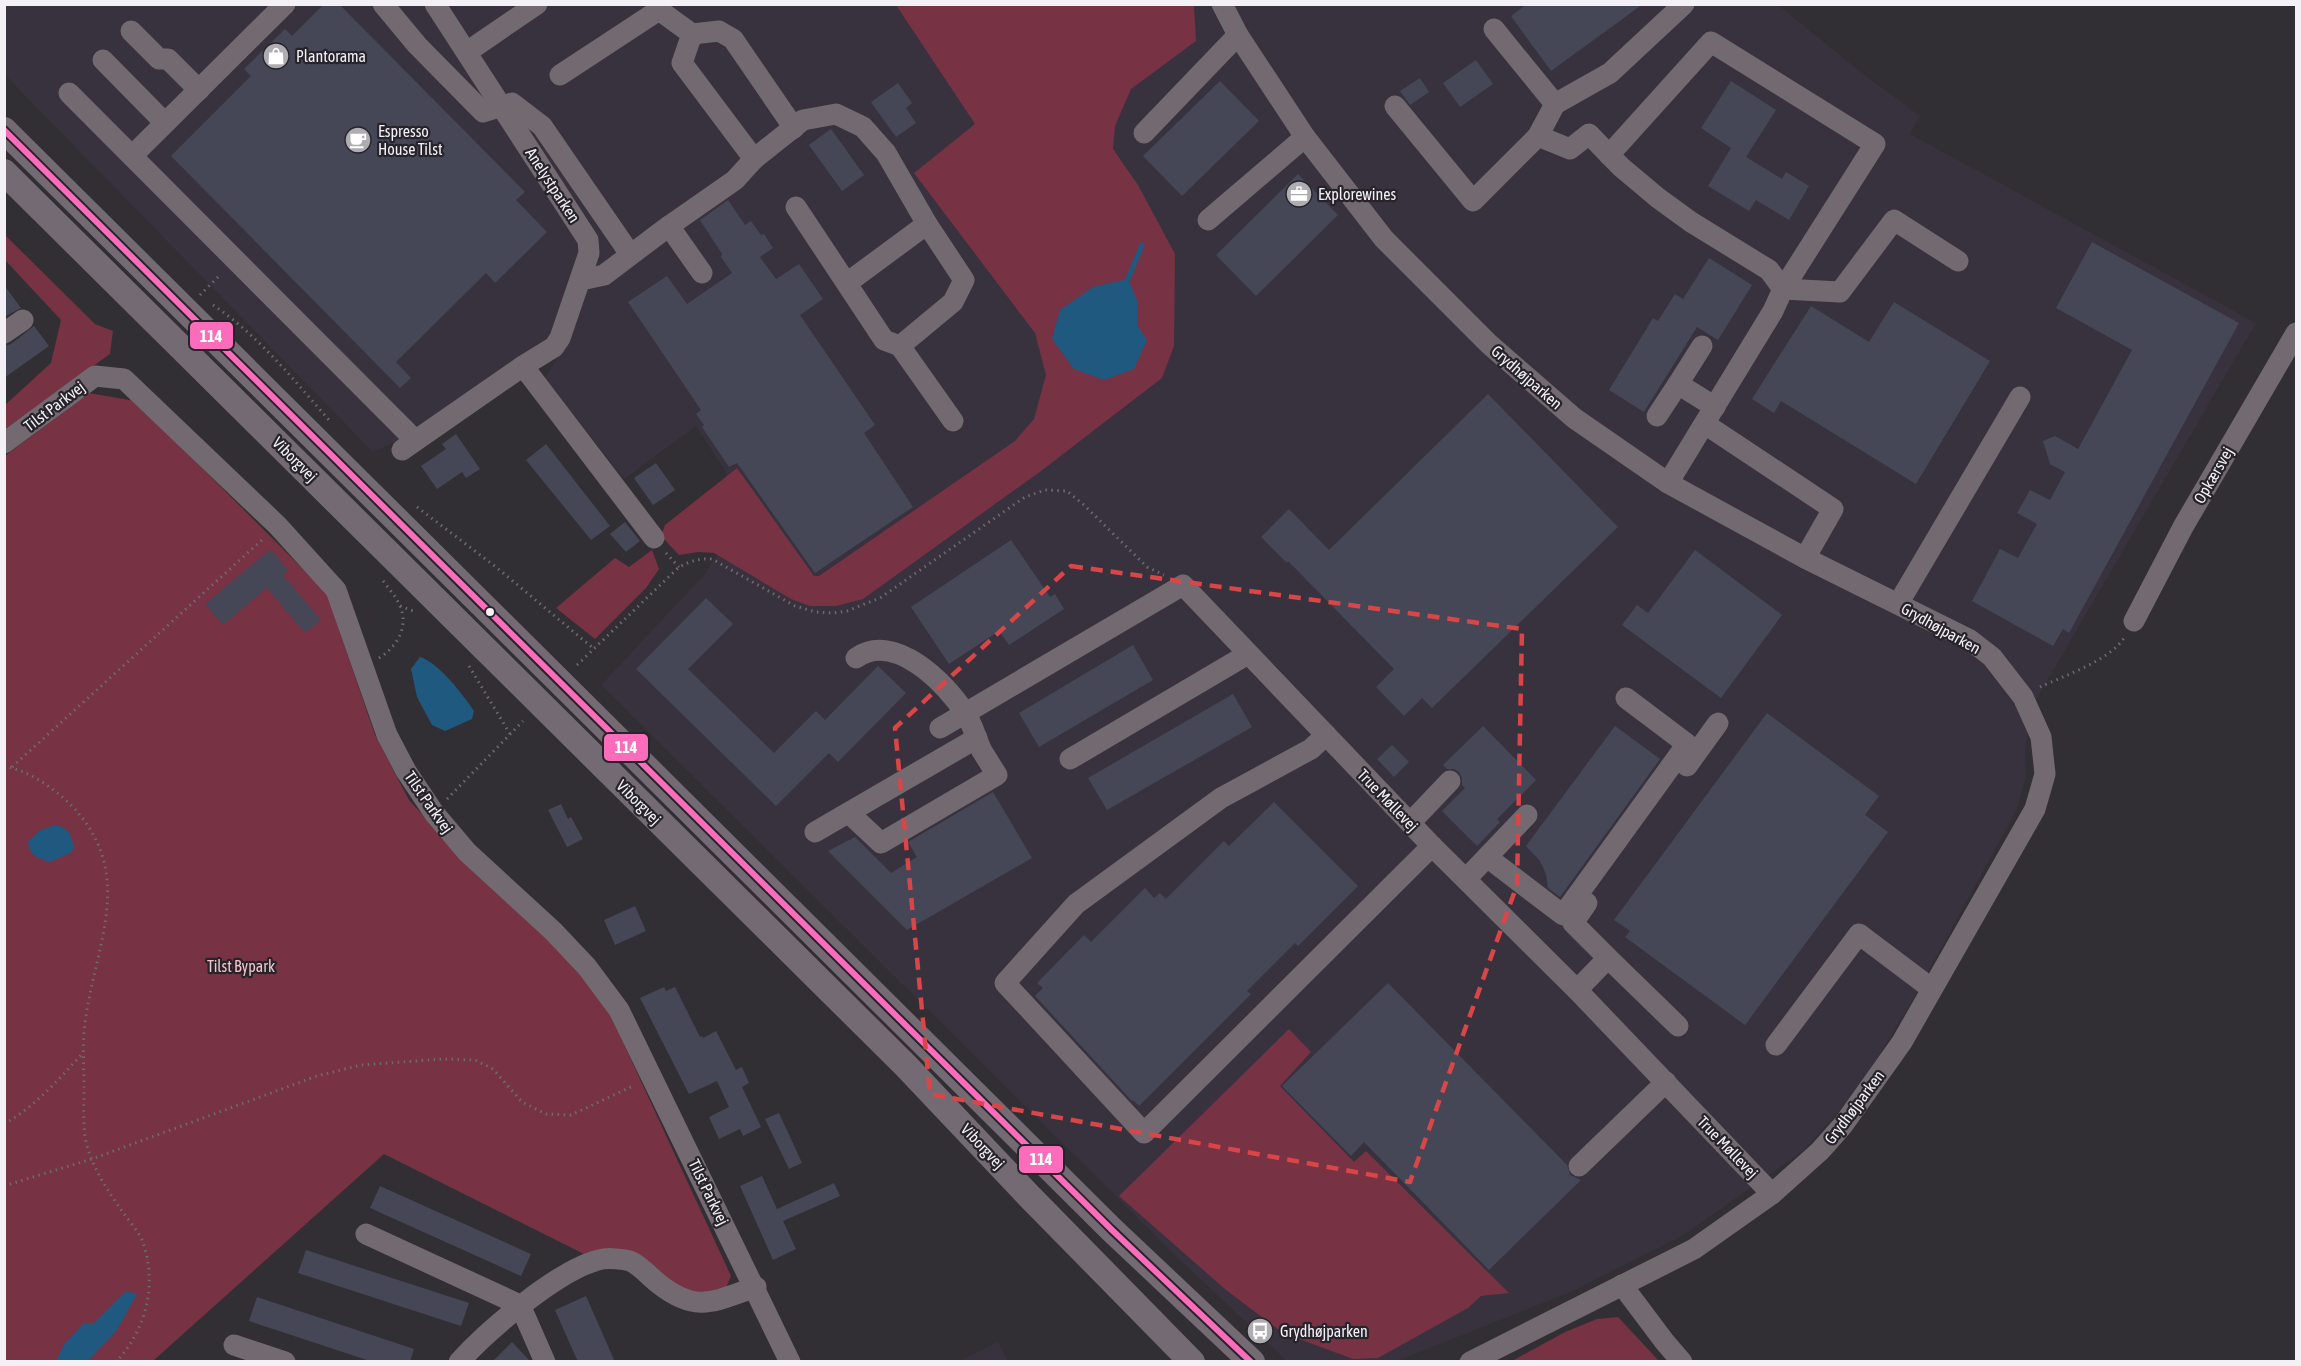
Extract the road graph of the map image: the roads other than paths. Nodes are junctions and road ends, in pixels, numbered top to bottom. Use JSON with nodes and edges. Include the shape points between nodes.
{"nodes":[{"id":1,"x":285,"y":4,"type":"edge"},
{"id":2,"x":383,"y":4,"type":"edge"},
{"id":3,"x":435,"y":4,"type":"edge"},
{"id":4,"x":537,"y":4,"type":"edge"},
{"id":5,"x":1222,"y":4,"type":"edge"},
{"id":6,"x":1684,"y":4,"type":"edge"},
{"id":7,"x":1494,"y":28,"type":"dead end"},
{"id":8,"x":131,"y":32,"type":"dead end"},
{"id":9,"x":692,"y":34,"type":"junction"},
{"id":10,"x":1238,"y":35,"type":"junction"},
{"id":11,"x":467,"y":52,"type":"junction"},
{"id":12,"x":103,"y":60,"type":"dead end"},
{"id":13,"x":560,"y":75,"type":"dead end"},
{"id":14,"x":199,"y":90,"type":"junction"},
{"id":15,"x":69,"y":93,"type":"dead end"},
{"id":16,"x":1555,"y":104,"type":"junction"},
{"id":17,"x":502,"y":106,"type":"junction"},
{"id":18,"x":1395,"y":106,"type":"dead end"},
{"id":19,"x":165,"y":123,"type":"junction"},
{"id":20,"x":794,"y":128,"type":"junction"},
{"id":21,"x":4,"y":130,"type":"edge"},
{"id":22,"x":1144,"y":133,"type":"dead end"},
{"id":23,"x":1305,"y":136,"type":"junction"},
{"id":24,"x":1538,"y":136,"type":"junction"},
{"id":25,"x":1609,"y":155,"type":"junction"},
{"id":26,"x":132,"y":156,"type":"junction"},
{"id":27,"x":754,"y":159,"type":"junction"},
{"id":28,"x":4,"y":172,"type":"edge"},
{"id":29,"x":796,"y":207,"type":"dead end"},
{"id":30,"x":1208,"y":220,"type":"dead end"},
{"id":31,"x":927,"y":224,"type":"junction"},
{"id":32,"x":669,"y":226,"type":"junction"},
{"id":33,"x":630,"y":254,"type":"junction"},
{"id":34,"x":1958,"y":261,"type":"dead end"},
{"id":35,"x":702,"y":273,"type":"dead end"},
{"id":36,"x":581,"y":280,"type":"junction"},
{"id":37,"x":847,"y":282,"type":"junction"},
{"id":38,"x":1783,"y":289,"type":"junction"},
{"id":39,"x":23,"y":320,"type":"dead end"},
{"id":40,"x":4,"y":333,"type":"edge"},
{"id":41,"x":2296,"y":333,"type":"edge"},
{"id":42,"x":900,"y":346,"type":"junction"},
{"id":43,"x":1702,"y":346,"type":"dead end"},
{"id":44,"x":523,"y":366,"type":"junction"},
{"id":45,"x":1678,"y":384,"type":"junction"},
{"id":46,"x":2020,"y":397,"type":"dead end"},
{"id":47,"x":1710,"y":415,"type":"junction"},
{"id":48,"x":1657,"y":416,"type":"dead end"},
{"id":49,"x":952,"y":421,"type":"dead end"},
{"id":50,"x":4,"y":443,"type":"edge"},
{"id":51,"x":1668,"y":483,"type":"junction"},
{"id":52,"x":657,"y":542,"type":"road end"},
{"id":53,"x":1805,"y":558,"type":"junction"},
{"id":54,"x":1898,"y":604,"type":"junction"},
{"id":55,"x":2134,"y":621,"type":"road end"},
{"id":56,"x":1248,"y":654,"type":"junction"},
{"id":57,"x":856,"y":658,"type":"dead end"},
{"id":58,"x":1626,"y":699,"type":"dead end"},
{"id":59,"x":966,"y":713,"type":"junction"},
{"id":60,"x":1718,"y":723,"type":"dead end"},
{"id":61,"x":940,"y":728,"type":"dead end"},
{"id":62,"x":1326,"y":735,"type":"junction"},
{"id":63,"x":977,"y":738,"type":"junction"},
{"id":64,"x":1070,"y":759,"type":"dead end"},
{"id":65,"x":1450,"y":781,"type":"dead end"},
{"id":66,"x":849,"y":813,"type":"junction"},
{"id":67,"x":1527,"y":815,"type":"dead end"},
{"id":68,"x":1410,"y":823,"type":"junction"},
{"id":69,"x":815,"y":832,"type":"dead end"},
{"id":70,"x":1432,"y":846,"type":"junction"},
{"id":71,"x":1487,"y":857,"type":"junction"},
{"id":72,"x":1466,"y":879,"type":"junction"},
{"id":73,"x":1608,"y":958,"type":"junction"},
{"id":74,"x":1932,"y":989,"type":"junction"},
{"id":75,"x":1577,"y":990,"type":"junction"},
{"id":76,"x":1678,"y":1026,"type":"dead end"},
{"id":77,"x":1776,"y":1045,"type":"dead end"},
{"id":78,"x":1666,"y":1082,"type":"junction"},
{"id":79,"x":1579,"y":1166,"type":"dead end"},
{"id":80,"x":1772,"y":1194,"type":"junction"},
{"id":81,"x":366,"y":1234,"type":"dead end"},
{"id":82,"x":1622,"y":1285,"type":"junction"},
{"id":83,"x":756,"y":1287,"type":"junction"},
{"id":84,"x":520,"y":1305,"type":"junction"},
{"id":85,"x":234,"y":1345,"type":"dead end"},
{"id":86,"x":285,"y":1362,"type":"edge"},
{"id":87,"x":459,"y":1362,"type":"edge"},
{"id":88,"x":545,"y":1362,"type":"edge"},
{"id":89,"x":790,"y":1362,"type":"edge"},
{"id":90,"x":1192,"y":1362,"type":"edge"},
{"id":91,"x":1252,"y":1362,"type":"edge"},
{"id":92,"x":1470,"y":1362,"type":"edge"},
{"id":93,"x":1682,"y":1362,"type":"edge"}],
"edges":[{"from":1,"to":14,"type":"street"},
{"from":2,"to":17,"type":"street","via":[[483,112]]},
{"from":3,"to":11,"type":"street","name":"Anelystparken"},
{"from":4,"to":11,"type":"street"},
{"from":5,"to":10,"type":"street","name":"Grydhøjparken"},
{"from":6,"to":16,"type":"street","via":[[1610,73]]},
{"from":7,"to":16,"type":"street"},
{"from":8,"to":14,"type":"street","via":[[159,58],[168,59]]},
{"from":9,"to":13,"type":"street","via":[[659,10]]},
{"from":9,"to":20,"type":"street","via":[[719,31],[733,39]]},
{"from":9,"to":27,"type":"street","via":[[682,63]]},
{"from":10,"to":22,"type":"street"},
{"from":10,"to":23,"type":"street","name":"Grydhøjparken"},
{"from":11,"to":17,"type":"street","name":"Anelystparken"},
{"from":12,"to":19,"type":"street"},
{"from":14,"to":19,"type":"street"},
{"from":15,"to":26,"type":"street"},
{"from":16,"to":24,"type":"street"},
{"from":17,"to":33,"type":"street","via":[[512,103],[542,126]]},
{"from":17,"to":36,"type":"street","name":"Anelystparken","via":[[588,240],[590,253]]},
{"from":18,"to":24,"type":"street","via":[[1473,201]]},
{"from":19,"to":26,"type":"street"},
{"from":20,"to":27,"type":"street"},
{"from":20,"to":31,"type":"street","via":[[803,120],[836,114],[862,127],[886,153]]},
{"from":21,"to":91,"type":"main road","name":"Viborgvej","via":[[1112,1230]]},
{"from":23,"to":30,"type":"street"},
{"from":23,"to":51,"type":"street","name":"Grydhøjparken","via":[[1384,240],[1488,344],[1574,417]]},
{"from":24,"to":25,"type":"street","via":[[1570,149],[1589,134]]},
{"from":25,"to":38,"type":"street","via":[[1691,222],[1769,270]]},
{"from":25,"to":38,"type":"street","via":[[1711,42],[1875,144]]},
{"from":26,"to":44,"type":"street","name":"Anelystparken","via":[[408,445]]},
{"from":27,"to":32,"type":"street","via":[[735,180]]},
{"from":28,"to":90,"type":"main road","name":"Viborgvej","via":[[906,1066]]},
{"from":29,"to":37,"type":"street"},
{"from":31,"to":37,"type":"street"},
{"from":31,"to":42,"type":"street","via":[[964,280],[953,302]]},
{"from":32,"to":33,"type":"street"},
{"from":32,"to":35,"type":"street"},
{"from":33,"to":36,"type":"street","via":[[603,275]]},
{"from":34,"to":38,"type":"street","via":[[1894,220],[1840,292]]},
{"from":36,"to":44,"type":"street","name":"Anelystparken","via":[[554,347]]},
{"from":37,"to":42,"type":"street","via":[[884,340]]},
{"from":38,"to":47,"type":"street"},
{"from":39,"to":40,"type":"street"},
{"from":41,"to":55,"type":"street","name":"Opkærsvej","via":[[2183,526]]},
{"from":42,"to":49,"type":"street"},
{"from":43,"to":45,"type":"street"},
{"from":44,"to":52,"type":"street"},
{"from":45,"to":47,"type":"street"},
{"from":45,"to":48,"type":"street"},
{"from":46,"to":54,"type":"street"},
{"from":47,"to":51,"type":"street"},
{"from":47,"to":53,"type":"street","via":[[1833,509]]},
{"from":50,"to":83,"type":"street","name":"Tilst Parkvej","via":[[94,376],[124,379],[278,526],[336,590],[387,735],[406,771],[467,852],[553,931],[587,967],[619,1010]]},
{"from":51,"to":53,"type":"street","name":"Grydhøjparken"},
{"from":53,"to":54,"type":"street","name":"Grydhøjparken"},
{"from":54,"to":74,"type":"street","name":"Grydhøjparken","via":[[1970,640],[1992,657],[2023,697],[2041,737],[2044,774],[2035,809]]},
{"from":56,"to":59,"type":"street","name":"True Møllevej","via":[[1183,585]]},
{"from":56,"to":62,"type":"street","name":"True Møllevej"},
{"from":56,"to":64,"type":"street"},
{"from":57,"to":59,"type":"street","via":[[873,651],[898,654],[928,672]]},
{"from":58,"to":71,"type":"street","via":[[1688,744],[1563,915]]},
{"from":59,"to":61,"type":"street"},
{"from":59,"to":63,"type":"street"},
{"from":60,"to":73,"type":"street","via":[[1573,923]]},
{"from":62,"to":68,"type":"street","name":"True Møllevej"},
{"from":62,"to":70,"type":"street","via":[[1311,749],[1221,798],[1076,904],[1005,983],[1143,1133]]},
{"from":63,"to":66,"type":"street"},
{"from":63,"to":66,"type":"street","via":[[997,775],[881,843]]},
{"from":65,"to":68,"type":"street"},
{"from":66,"to":69,"type":"street"},
{"from":67,"to":71,"type":"street"},
{"from":68,"to":70,"type":"street","name":"True Møllevej"},
{"from":70,"to":72,"type":"street","name":"True Møllevej"},
{"from":71,"to":72,"type":"street"},
{"from":72,"to":75,"type":"street","name":"True Møllevej"},
{"from":73,"to":75,"type":"street"},
{"from":73,"to":76,"type":"street"},
{"from":74,"to":77,"type":"street","via":[[1859,934]]},
{"from":74,"to":80,"type":"street","name":"Grydhøjparken","via":[[1902,1042],[1844,1125]]},
{"from":75,"to":78,"type":"street","name":"True Møllevej"},
{"from":78,"to":79,"type":"street"},
{"from":78,"to":80,"type":"street","name":"True Møllevej"},
{"from":80,"to":82,"type":"street","name":"Grydhøjparken","via":[[1694,1249]]},
{"from":81,"to":84,"type":"street"},
{"from":82,"to":92,"type":"street","name":"Grydhøjparken"},
{"from":82,"to":93,"type":"street"},
{"from":83,"to":84,"type":"street","via":[[710,1303],[693,1302],[671,1294],[631,1262],[604,1258],[578,1268]]},
{"from":83,"to":89,"type":"street","name":"Tilst Parkvej"},
{"from":84,"to":87,"type":"street"},
{"from":84,"to":88,"type":"street"},
{"from":85,"to":86,"type":"street"}]}
